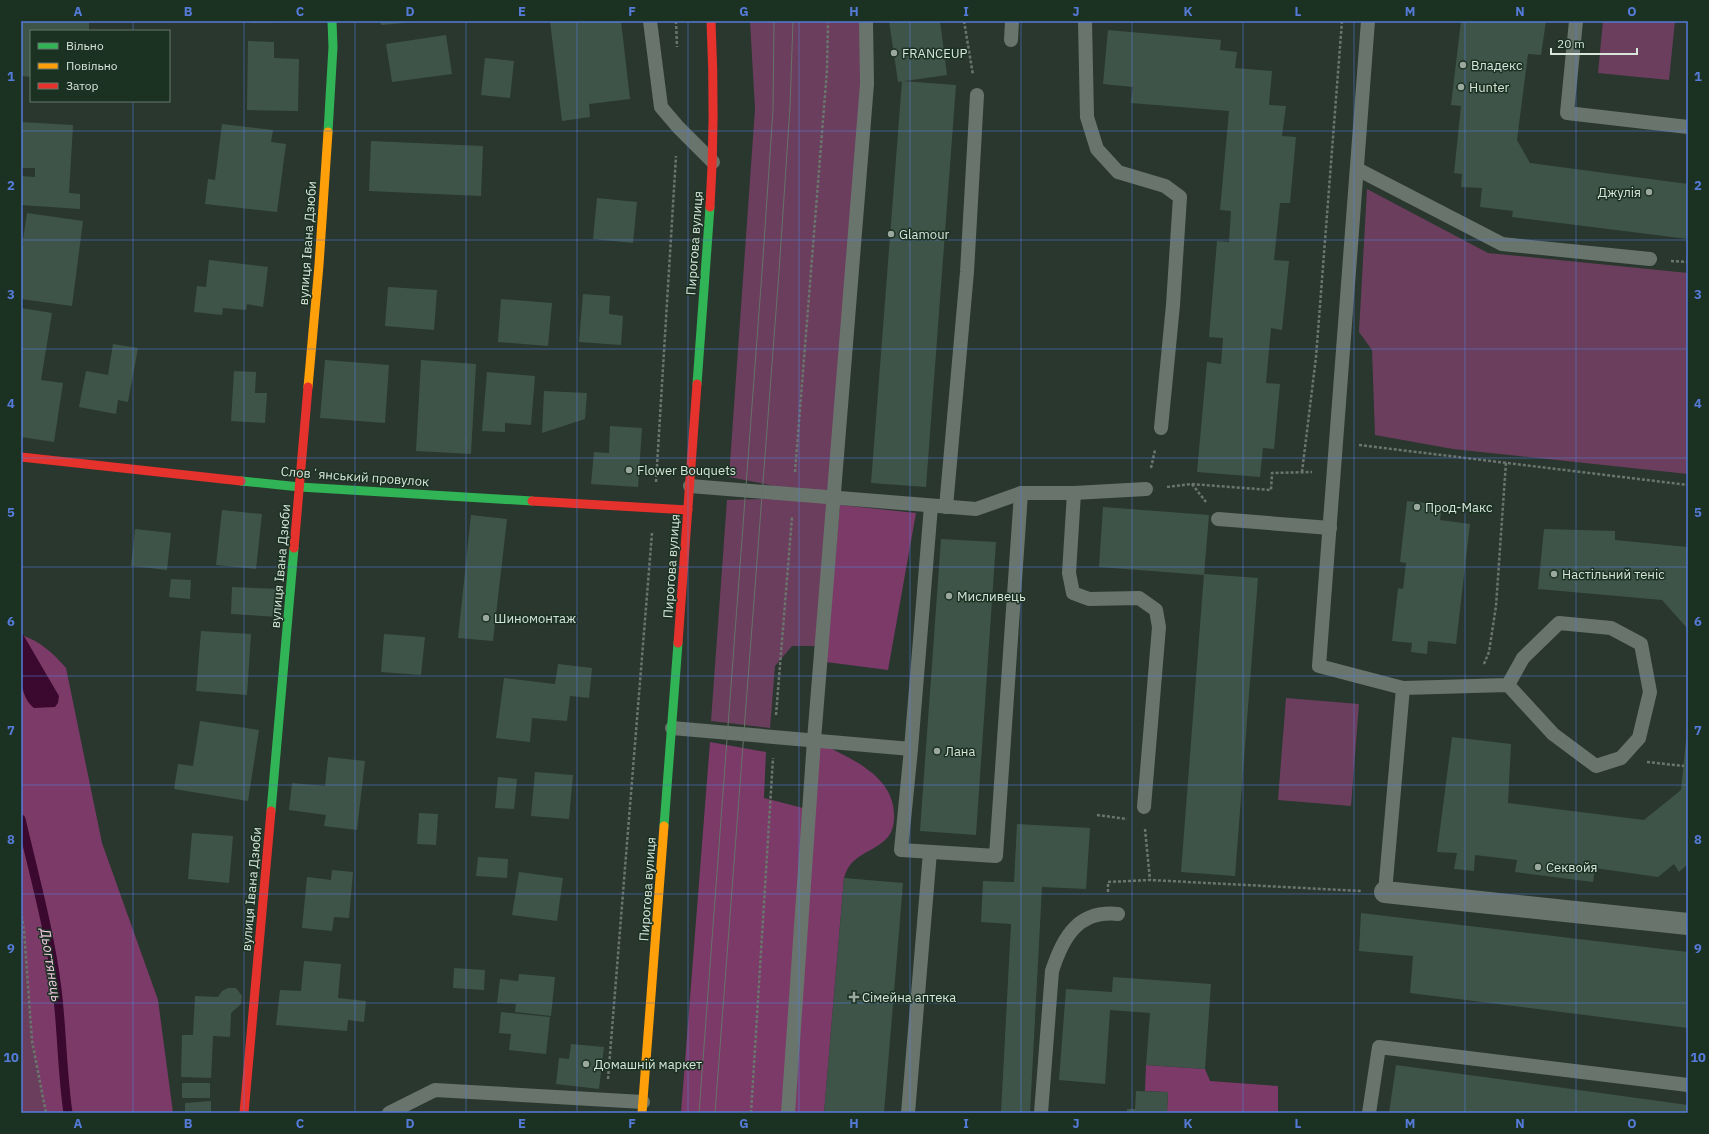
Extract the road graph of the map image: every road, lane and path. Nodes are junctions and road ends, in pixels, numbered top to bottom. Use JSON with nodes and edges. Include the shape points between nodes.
{"nodes":[{"id":1,"x":332,"y":21,"type":"edge"},
{"id":2,"x":650,"y":21,"type":"edge"},
{"id":3,"x":676,"y":21,"type":"edge"},
{"id":4,"x":711,"y":21,"type":"edge"},
{"id":5,"x":828,"y":21,"type":"edge"},
{"id":6,"x":866,"y":21,"type":"edge"},
{"id":7,"x":964,"y":21,"type":"edge"},
{"id":8,"x":1012,"y":21,"type":"edge"},
{"id":9,"x":1085,"y":21,"type":"edge"},
{"id":10,"x":1342,"y":21,"type":"edge"},
{"id":11,"x":1368,"y":21,"type":"edge"},
{"id":12,"x":1576,"y":21,"type":"edge"},
{"id":13,"x":1011,"y":40,"type":"dead end"},
{"id":14,"x":677,"y":53,"type":"dead end"},
{"id":15,"x":977,"y":95,"type":"joint"},
{"id":16,"x":678,"y":127,"type":"junction"},
{"id":17,"x":1688,"y":127,"type":"edge"},
{"id":18,"x":713,"y":162,"type":"junction"},
{"id":19,"x":1357,"y":169,"type":"junction"},
{"id":20,"x":1650,"y":259,"type":"dead end"},
{"id":21,"x":1161,"y":428,"type":"joint"},
{"id":22,"x":1336,"y":442,"type":"junction"},
{"id":23,"x":21,"y":457,"type":"edge"},
{"id":24,"x":1506,"y":462,"type":"junction"},
{"id":25,"x":1334,"y":471,"type":"junction"},
{"id":26,"x":1302,"y":472,"type":"junction"},
{"id":27,"x":1688,"y":484,"type":"edge"},
{"id":28,"x":300,"y":486,"type":"junction"},
{"id":29,"x":690,"y":486,"type":"junction"},
{"id":30,"x":1146,"y":489,"type":"junction"},
{"id":31,"x":1021,"y":493,"type":"junction"},
{"id":32,"x":1074,"y":493,"type":"junction"},
{"id":33,"x":794,"y":494,"type":"junction"},
{"id":34,"x":834,"y":497,"type":"junction"},
{"id":35,"x":931,"y":506,"type":"junction"},
{"id":36,"x":946,"y":507,"type":"junction"},
{"id":37,"x":654,"y":508,"type":"junction"},
{"id":38,"x":688,"y":510,"type":"junction"},
{"id":39,"x":1218,"y":519,"type":"dead end"},
{"id":40,"x":1330,"y":528,"type":"junction"},
{"id":41,"x":1508,"y":685,"type":"junction"},
{"id":42,"x":1476,"y":686,"type":"junction"},
{"id":43,"x":1403,"y":688,"type":"junction"},
{"id":44,"x":672,"y":728,"type":"junction"},
{"id":45,"x":774,"y":737,"type":"junction"},
{"id":46,"x":814,"y":740,"type":"junction"},
{"id":47,"x":911,"y":749,"type":"junction"},
{"id":48,"x":1621,"y":758,"type":"junction"},
{"id":49,"x":1684,"y":766,"type":"dead end"},
{"id":50,"x":1144,"y":807,"type":"joint"},
{"id":51,"x":1097,"y":815,"type":"dead end"},
{"id":52,"x":1145,"y":822,"type":"junction"},
{"id":53,"x":930,"y":852,"type":"junction"},
{"id":54,"x":1150,"y":880,"type":"junction"},
{"id":55,"x":1385,"y":892,"type":"junction"},
{"id":56,"x":21,"y":911,"type":"edge"},
{"id":57,"x":1113,"y":914,"type":"joint"},
{"id":58,"x":1688,"y":924,"type":"edge"},
{"id":59,"x":1688,"y":1085,"type":"edge"},
{"id":60,"x":606,"y":1100,"type":"junction"},
{"id":61,"x":643,"y":1107,"type":"edge"},
{"id":62,"x":46,"y":1113,"type":"edge"},
{"id":63,"x":244,"y":1113,"type":"edge"},
{"id":64,"x":389,"y":1113,"type":"edge"},
{"id":65,"x":751,"y":1113,"type":"edge"},
{"id":66,"x":788,"y":1113,"type":"edge"},
{"id":67,"x":908,"y":1113,"type":"edge"},
{"id":68,"x":1041,"y":1113,"type":"edge"},
{"id":69,"x":1369,"y":1113,"type":"edge"}],
"edges":[{"from":1,"to":28,"type":"street","name":"вулиця Івана Дзюби","via":[[333,47],[319,265]]},
{"from":2,"to":16,"type":"lane","via":[[661,107]]},
{"from":3,"to":14,"type":"path"},
{"from":4,"to":18,"type":"street","name":"Пирогова вулиця","via":[[714,76]]},
{"from":5,"to":33,"type":"path","via":[[827,70]]},
{"from":6,"to":34,"type":"lane","via":[[867,84]]},
{"from":7,"to":15,"type":"path"},
{"from":8,"to":13,"type":"lane"},
{"from":9,"to":21,"type":"lane","via":[[1087,117],[1097,150],[1118,172],[1165,186],[1180,197]]},
{"from":10,"to":26,"type":"path","via":[[1316,357]]},
{"from":11,"to":19,"type":"lane"},
{"from":12,"to":17,"type":"lane","via":[[1567,113]]},
{"from":15,"to":36,"type":"lane","via":[[966,272]]},
{"from":16,"to":18,"type":"lane"},
{"from":16,"to":37,"type":"path"},
{"from":18,"to":29,"type":"street","name":"Пирогова вулиця"},
{"from":19,"to":20,"type":"lane","via":[[1502,244]]},
{"from":19,"to":22,"type":"lane"},
{"from":21,"to":30,"type":"path"},
{"from":22,"to":24,"type":"path"},
{"from":22,"to":25,"type":"lane"},
{"from":23,"to":28,"type":"street","name":"Словʼянський провулок"},
{"from":24,"to":27,"type":"path"},
{"from":24,"to":42,"type":"path","via":[[1496,606],[1489,652]]},
{"from":25,"to":26,"type":"path"},
{"from":25,"to":40,"type":"lane"},
{"from":26,"to":30,"type":"path","via":[[1272,473],[1271,490],[1191,484]]},
{"from":28,"to":37,"type":"street","name":"Словʼянський провулок"},
{"from":28,"to":63,"type":"street","name":"вулиця Івана Дзюби"},
{"from":29,"to":33,"type":"lane"},
{"from":29,"to":38,"type":"street","name":"Пирогова вулиця"},
{"from":30,"to":32,"type":"lane"},
{"from":31,"to":32,"type":"lane"},
{"from":31,"to":36,"type":"lane","via":[[976,510]]},
{"from":31,"to":53,"type":"lane","via":[[996,856]]},
{"from":32,"to":50,"type":"lane","via":[[1069,573],[1073,593],[1089,599],[1139,598],[1156,610],[1159,627]]},
{"from":33,"to":34,"type":"lane"},
{"from":33,"to":45,"type":"path"},
{"from":34,"to":35,"type":"lane"},
{"from":34,"to":46,"type":"lane"},
{"from":35,"to":36,"type":"lane"},
{"from":35,"to":47,"type":"lane"},
{"from":37,"to":38,"type":"street","name":"Словʼянський провулок"},
{"from":37,"to":60,"type":"path"},
{"from":38,"to":44,"type":"street","name":"Пирогова вулиця"},
{"from":39,"to":40,"type":"lane"},
{"from":40,"to":43,"type":"lane","via":[[1319,666]]},
{"from":41,"to":42,"type":"lane"},
{"from":41,"to":48,"type":"lane","via":[[1552,734],[1596,766]]},
{"from":41,"to":48,"type":"lane","via":[[1523,658],[1559,623],[1611,628],[1641,644],[1650,692],[1639,738]]},
{"from":42,"to":43,"type":"lane"},
{"from":43,"to":55,"type":"lane"},
{"from":44,"to":45,"type":"lane"},
{"from":44,"to":61,"type":"street","name":"Пирогова вулиця"},
{"from":45,"to":46,"type":"lane"},
{"from":45,"to":65,"type":"path"},
{"from":46,"to":47,"type":"lane"},
{"from":46,"to":66,"type":"lane"},
{"from":47,"to":53,"type":"lane","via":[[901,850]]},
{"from":48,"to":49,"type":"path"},
{"from":50,"to":52,"type":"path"},
{"from":51,"to":52,"type":"path"},
{"from":52,"to":54,"type":"path"},
{"from":53,"to":67,"type":"lane"},
{"from":54,"to":55,"type":"path"},
{"from":54,"to":57,"type":"path","via":[[1108,882]]},
{"from":55,"to":58,"type":"street"},
{"from":56,"to":62,"type":"path","via":[[32,1041]]},
{"from":57,"to":68,"type":"lane","via":[[1086,919],[1070,931],[1059,949],[1052,971]]},
{"from":59,"to":69,"type":"lane","via":[[1379,1047]]},
{"from":60,"to":61,"type":"lane"},
{"from":60,"to":64,"type":"lane","via":[[435,1090]]}]}
